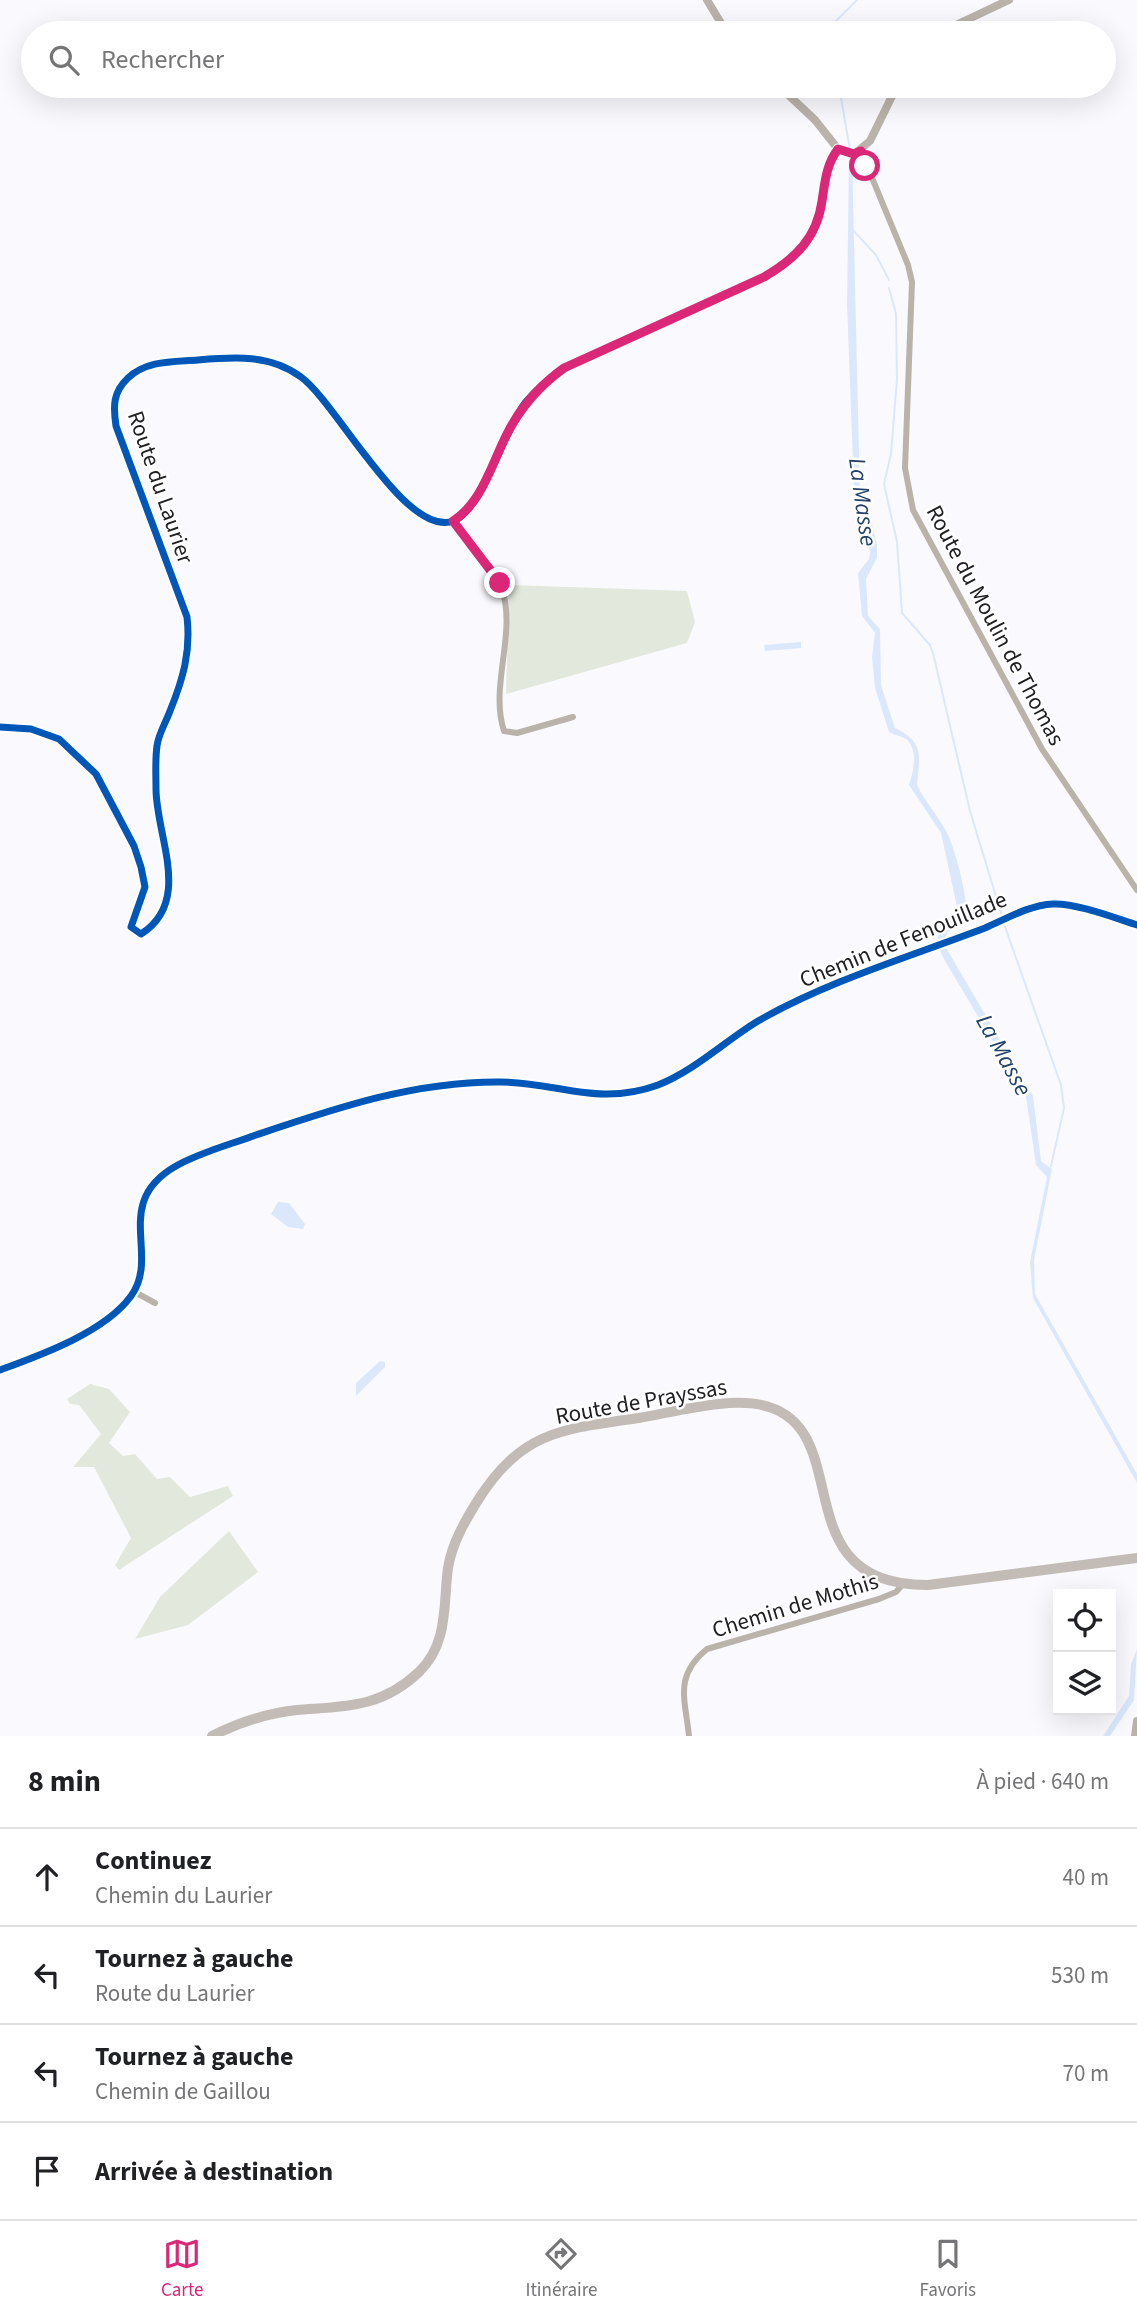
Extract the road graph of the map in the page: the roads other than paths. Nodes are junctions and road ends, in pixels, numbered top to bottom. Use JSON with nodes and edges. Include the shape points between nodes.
{"nodes":[{"id":1,"x":706,"y":0,"type":"edge"},
{"id":2,"x":1009,"y":0,"type":"edge"},
{"id":3,"x":719,"y":21,"type":"edge"},
{"id":4,"x":964,"y":21,"type":"edge"},
{"id":5,"x":792,"y":98,"type":"edge"},
{"id":6,"x":891,"y":98,"type":"edge"},
{"id":7,"x":850,"y":152,"type":"junction"},
{"id":8,"x":453,"y":521,"type":"junction"},
{"id":9,"x":573,"y":718,"type":"dead end"},
{"id":10,"x":0,"y":727,"type":"edge"},
{"id":11,"x":1137,"y":890,"type":"edge"},
{"id":12,"x":1137,"y":925,"type":"edge"},
{"id":13,"x":134,"y":1291,"type":"junction"},
{"id":14,"x":155,"y":1303,"type":"dead end"},
{"id":15,"x":0,"y":1370,"type":"edge"},
{"id":16,"x":1137,"y":1558,"type":"edge"},
{"id":17,"x":902,"y":1585,"type":"junction"},
{"id":18,"x":1137,"y":1721,"type":"edge"},
{"id":19,"x":212,"y":1736,"type":"edge"},
{"id":20,"x":689,"y":1736,"type":"edge"},
{"id":21,"x":1135,"y":1736,"type":"edge"}],
"edges":[{"from":1,"to":3,"type":"street"},
{"from":2,"to":4,"type":"street"},
{"from":5,"to":7,"type":"street"},
{"from":6,"to":7,"type":"street","via":[[870,141]]},
{"from":7,"to":8,"type":"street","via":[[826,172],[815,228],[790,262],[564,368],[542,383],[508,432],[485,483],[462,516]]},
{"from":7,"to":11,"type":"street","name":"Route du Moulin de Thomas","via":[[908,265],[912,282],[905,468],[914,510],[1042,749]]},
{"from":8,"to":9,"type":"street","via":[[495,574],[504,596],[504,731],[517,733]]},
{"from":8,"to":10,"type":"street","name":"Route du Laurier","via":[[420,516],[323,398],[302,377],[281,366],[241,357],[152,364],[136,371],[119,386],[113,406],[116,426],[187,617],[190,643],[157,745],[156,797],[169,861],[166,893],[154,926],[141,934],[131,927],[145,887],[141,867],[96,774],[60,739],[31,729]]},
{"from":12,"to":13,"type":"street","name":"Chemin de Fenouillade","via":[[1054,904],[1017,913],[823,990],[759,1021],[657,1085],[589,1095],[505,1082],[464,1083],[355,1101],[211,1150],[157,1178],[144,1200]]},
{"from":13,"to":14,"type":"street"},
{"from":13,"to":15,"type":"street","via":[[85,1333],[55,1350]]},
{"from":16,"to":17,"type":"main road","name":"Route de Prayssas"},
{"from":17,"to":19,"type":"main road","name":"Route de Prayssas","via":[[880,1578],[843,1549],[831,1529],[817,1461],[797,1424],[783,1412],[757,1403],[725,1405],[585,1426],[538,1440],[496,1472],[456,1539],[445,1621],[422,1670],[374,1701],[269,1715]]},
{"from":17,"to":20,"type":"street","name":"Chemin de Mothis","via":[[879,1599],[707,1649],[691,1662],[683,1678]]},
{"from":18,"to":21,"type":"street"}]}
